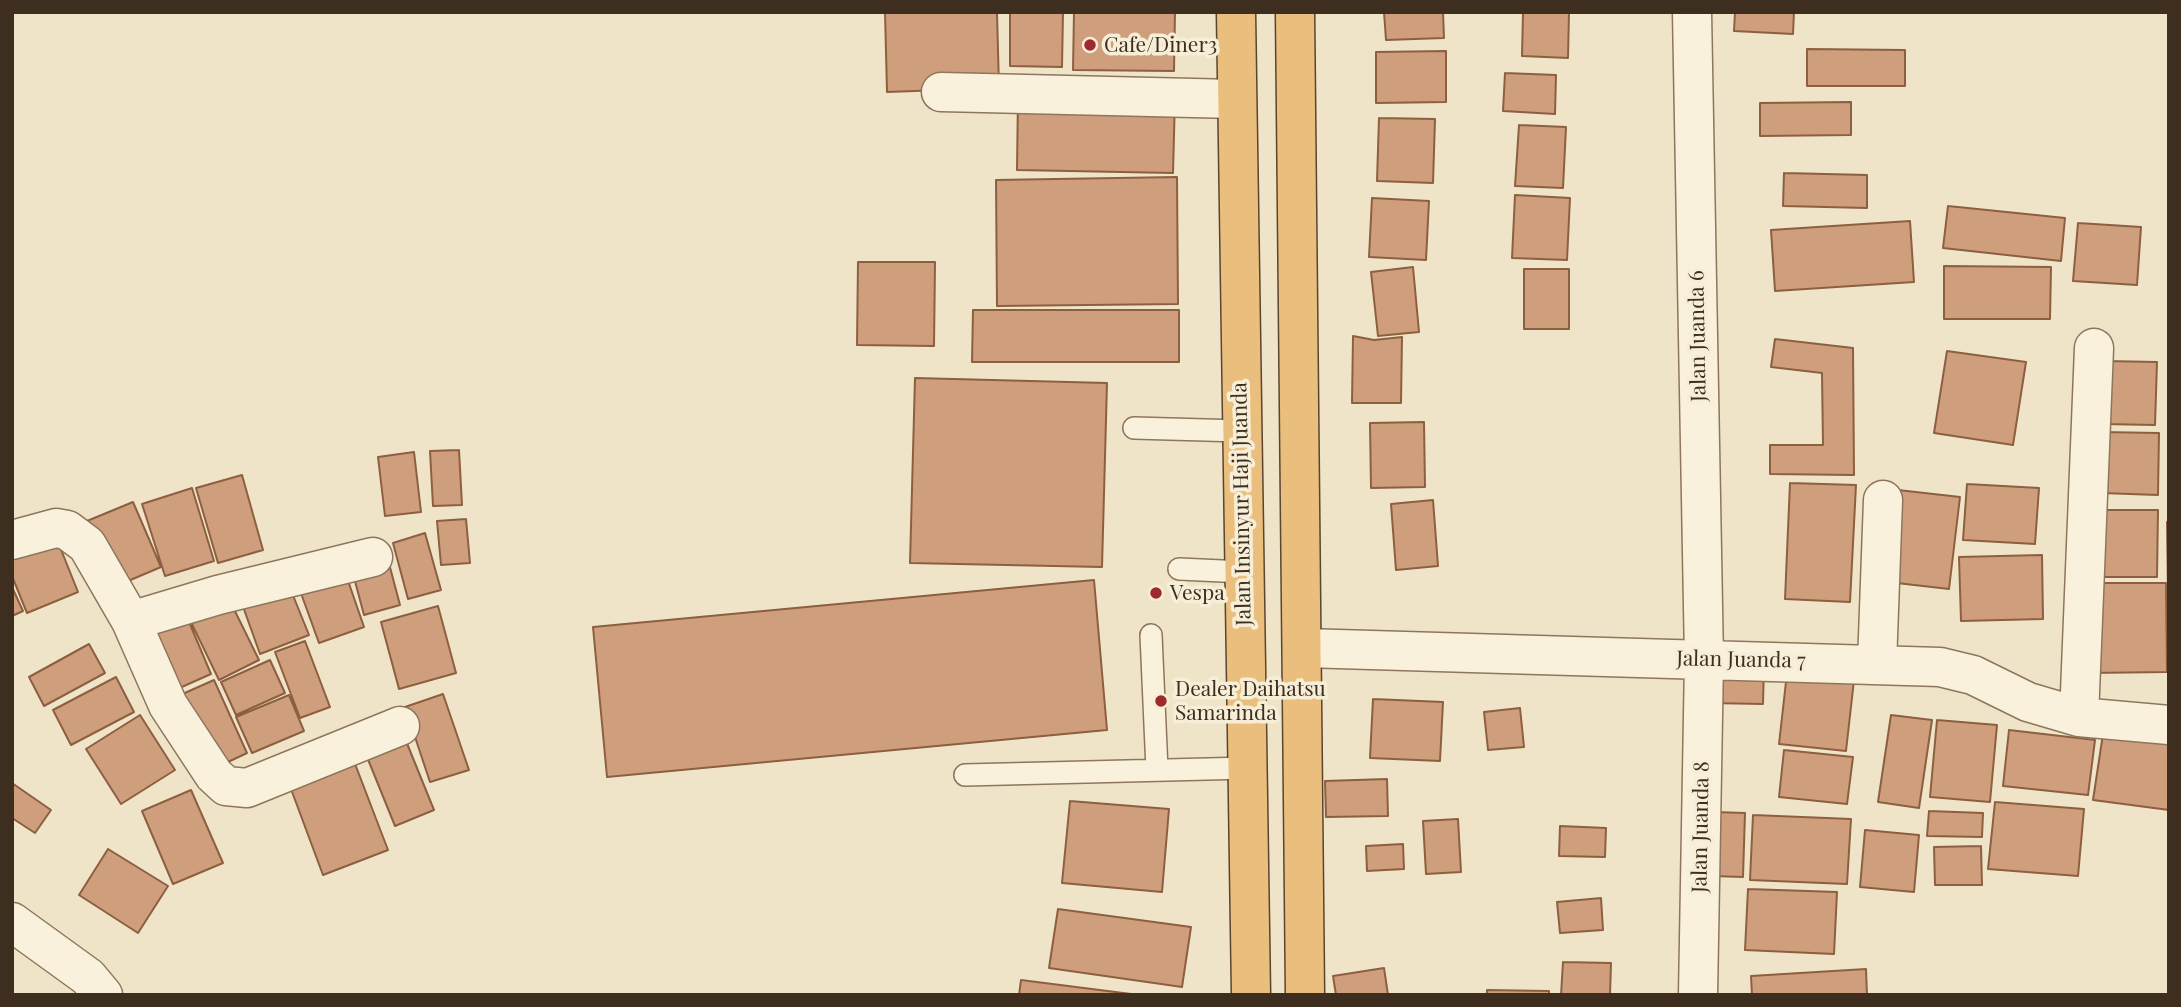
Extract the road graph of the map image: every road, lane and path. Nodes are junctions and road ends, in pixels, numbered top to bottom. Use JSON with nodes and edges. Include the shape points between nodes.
{"nodes":[{"id":1,"x":1236,"y":12,"type":"edge"},
{"id":2,"x":1295,"y":12,"type":"edge"},
{"id":3,"x":1692,"y":12,"type":"edge"},
{"id":4,"x":941,"y":92,"type":"dead end"},
{"id":5,"x":1235,"y":99,"type":"junction"},
{"id":6,"x":2094,"y":348,"type":"dead end"},
{"id":7,"x":1134,"y":428,"type":"dead end"},
{"id":8,"x":1241,"y":431,"type":"junction"},
{"id":9,"x":1883,"y":500,"type":"dead end"},
{"id":10,"x":12,"y":540,"type":"edge"},
{"id":11,"x":373,"y":557,"type":"dead end"},
{"id":12,"x":1179,"y":569,"type":"dead end"},
{"id":13,"x":1244,"y":572,"type":"junction"},
{"id":14,"x":131,"y":621,"type":"junction"},
{"id":15,"x":1151,"y":635,"type":"dead end"},
{"id":16,"x":1304,"y":648,"type":"junction"},
{"id":17,"x":1704,"y":660,"type":"junction"},
{"id":18,"x":1877,"y":664,"type":"junction"},
{"id":19,"x":2079,"y":718,"type":"junction"},
{"id":20,"x":2169,"y":724,"type":"edge"},
{"id":21,"x":400,"y":726,"type":"dead end"},
{"id":22,"x":1248,"y":768,"type":"junction"},
{"id":23,"x":1157,"y":770,"type":"junction"},
{"id":24,"x":965,"y":775,"type":"dead end"},
{"id":25,"x":12,"y":922,"type":"edge"},
{"id":26,"x":103,"y":995,"type":"edge"},
{"id":27,"x":1251,"y":995,"type":"edge"},
{"id":28,"x":1305,"y":995,"type":"edge"},
{"id":29,"x":1698,"y":995,"type":"edge"}],
"edges":[{"from":1,"to":5,"type":"highway","name":"Jalan Insinyur Haji Juanda"},
{"from":2,"to":16,"type":"highway"},
{"from":3,"to":17,"type":"street","name":"Jalan Juanda 6"},
{"from":4,"to":5,"type":"street"},
{"from":5,"to":8,"type":"highway","name":"Jalan Insinyur Haji Juanda"},
{"from":6,"to":19,"type":"street"},
{"from":7,"to":8,"type":"lane"},
{"from":8,"to":13,"type":"highway","name":"Jalan Insinyur Haji Juanda"},
{"from":9,"to":18,"type":"street"},
{"from":10,"to":14,"type":"street","via":[[56,528],[76,535],[97,559]]},
{"from":11,"to":14,"type":"street"},
{"from":12,"to":13,"type":"lane"},
{"from":13,"to":22,"type":"highway","name":"Jalan Insinyur Haji Juanda"},
{"from":14,"to":21,"type":"street","via":[[167,705],[226,786],[247,788]]},
{"from":15,"to":23,"type":"lane"},
{"from":16,"to":17,"type":"street","name":"Jalan Juanda 7"},
{"from":16,"to":28,"type":"highway"},
{"from":17,"to":18,"type":"street","name":"Jalan Juanda 7"},
{"from":17,"to":29,"type":"street","name":"Jalan Juanda 8"},
{"from":18,"to":19,"type":"street","name":"Jalan Juanda 7","via":[[1958,670],[2028,702]]},
{"from":19,"to":20,"type":"street","name":"Jalan Juanda 7"},
{"from":22,"to":23,"type":"lane"},
{"from":22,"to":27,"type":"highway","name":"Jalan Insinyur Haji Juanda"},
{"from":23,"to":24,"type":"lane"},
{"from":25,"to":26,"type":"street","via":[[88,977]]}]}
